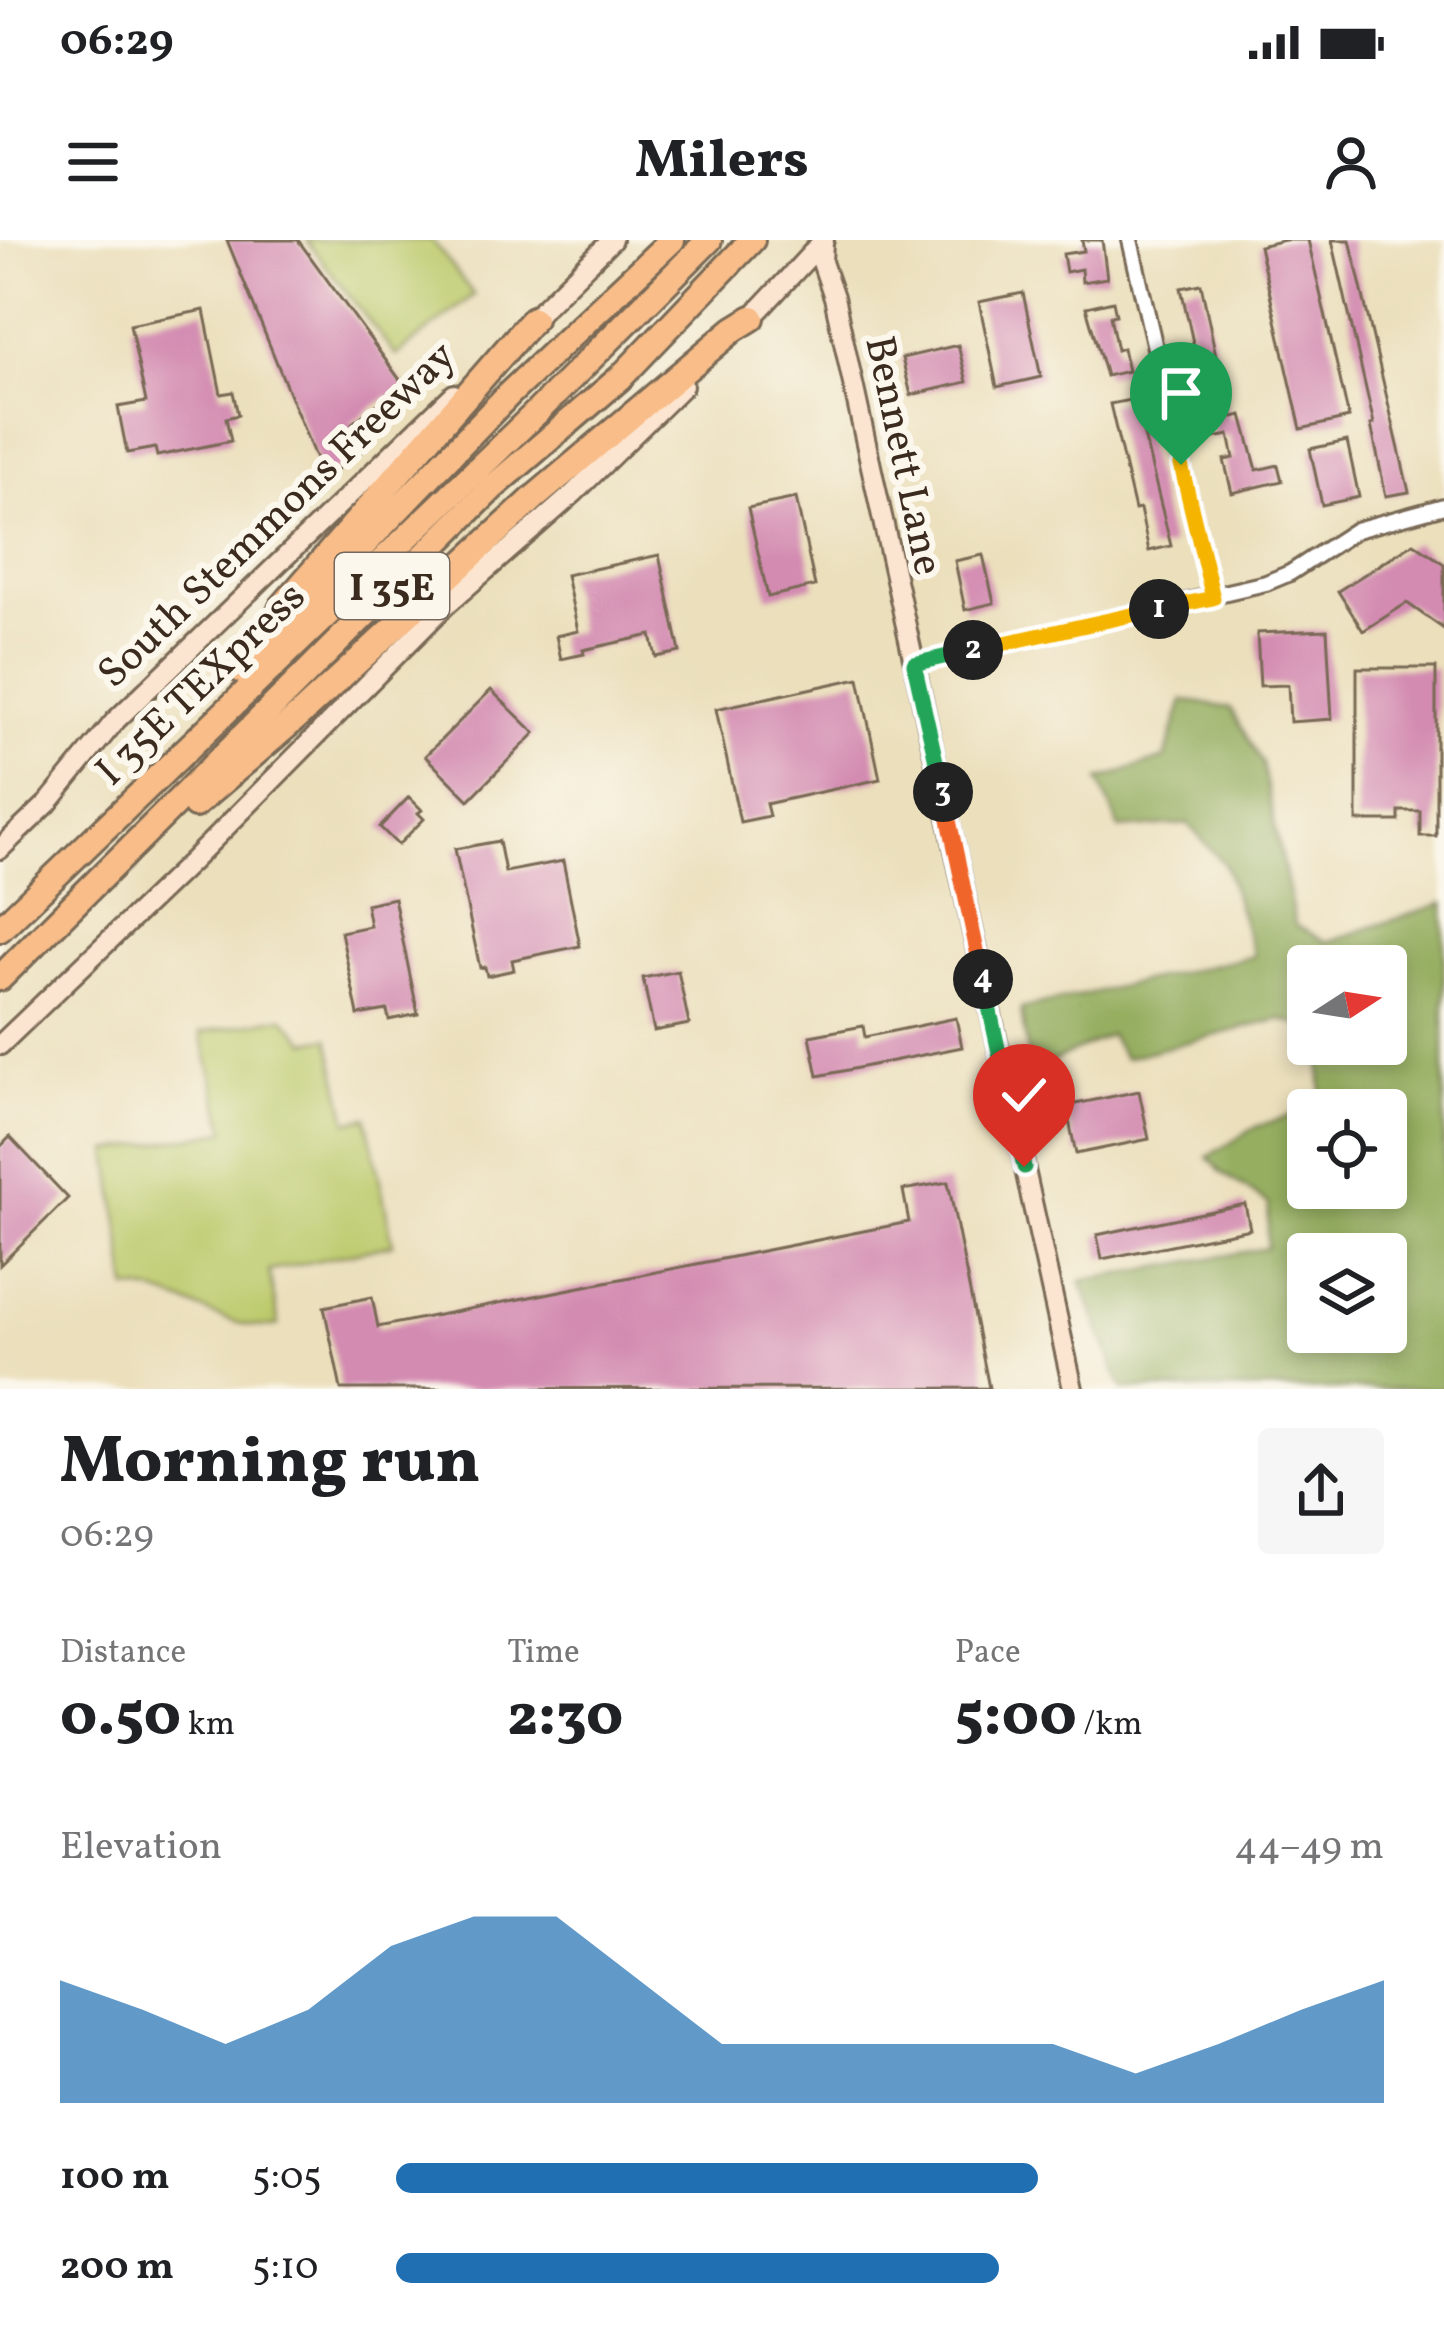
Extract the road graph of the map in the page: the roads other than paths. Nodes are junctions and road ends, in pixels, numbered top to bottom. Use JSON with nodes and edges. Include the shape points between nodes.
{"nodes":[{"id":1,"x":612,"y":240,"type":"edge"},
{"id":2,"x":672,"y":240,"type":"edge"},
{"id":3,"x":709,"y":240,"type":"edge"},
{"id":4,"x":750,"y":240,"type":"edge"},
{"id":5,"x":1130,"y":240,"type":"edge"},
{"id":6,"x":823,"y":241,"type":"edge"},
{"id":7,"x":752,"y":318,"type":"junction"},
{"id":8,"x":532,"y":319,"type":"junction"},
{"id":9,"x":1444,"y":506,"type":"edge"},
{"id":10,"x":1213,"y":598,"type":"junction"},
{"id":11,"x":261,"y":652,"type":"junction"},
{"id":12,"x":914,"y":664,"type":"junction"},
{"id":13,"x":0,"y":850,"type":"edge"},
{"id":14,"x":0,"y":907,"type":"edge"},
{"id":15,"x":61,"y":920,"type":"junction"},
{"id":16,"x":0,"y":929,"type":"edge"},
{"id":17,"x":0,"y":978,"type":"edge"},
{"id":18,"x":0,"y":1045,"type":"edge"},
{"id":19,"x":1072,"y":1389,"type":"edge"}],
"edges":[{"from":1,"to":8,"type":"main road","name":"South Stemmons Freeway"},
{"from":2,"to":11,"type":"highway","name":"South Stemmons Freeway","number":"I 35E","via":[[460,442]]},
{"from":3,"to":16,"type":"highway","name":"I 35E TEXpress"},
{"from":4,"to":15,"type":"highway","number":"I 35E","via":[[620,378],[492,488]]},
{"from":5,"to":10,"type":"street"},
{"from":6,"to":7,"type":"main road"},
{"from":6,"to":12,"type":"main road","name":"Bennett Lane"},
{"from":7,"to":15,"type":"highway","via":[[536,497]]},
{"from":7,"to":18,"type":"main road","via":[[445,606]]},
{"from":8,"to":11,"type":"highway","via":[[283,607]]},
{"from":8,"to":13,"type":"main road","name":"South Stemmons Freeway","via":[[115,721]]},
{"from":9,"to":10,"type":"street","via":[[1357,530],[1290,573]]},
{"from":10,"to":12,"type":"street"},
{"from":11,"to":14,"type":"highway","name":"South Stemmons Freeway","number":"I 35E"},
{"from":12,"to":19,"type":"main road","name":"Bennett Lane"},
{"from":15,"to":17,"type":"highway","number":"I 35E"}]}
